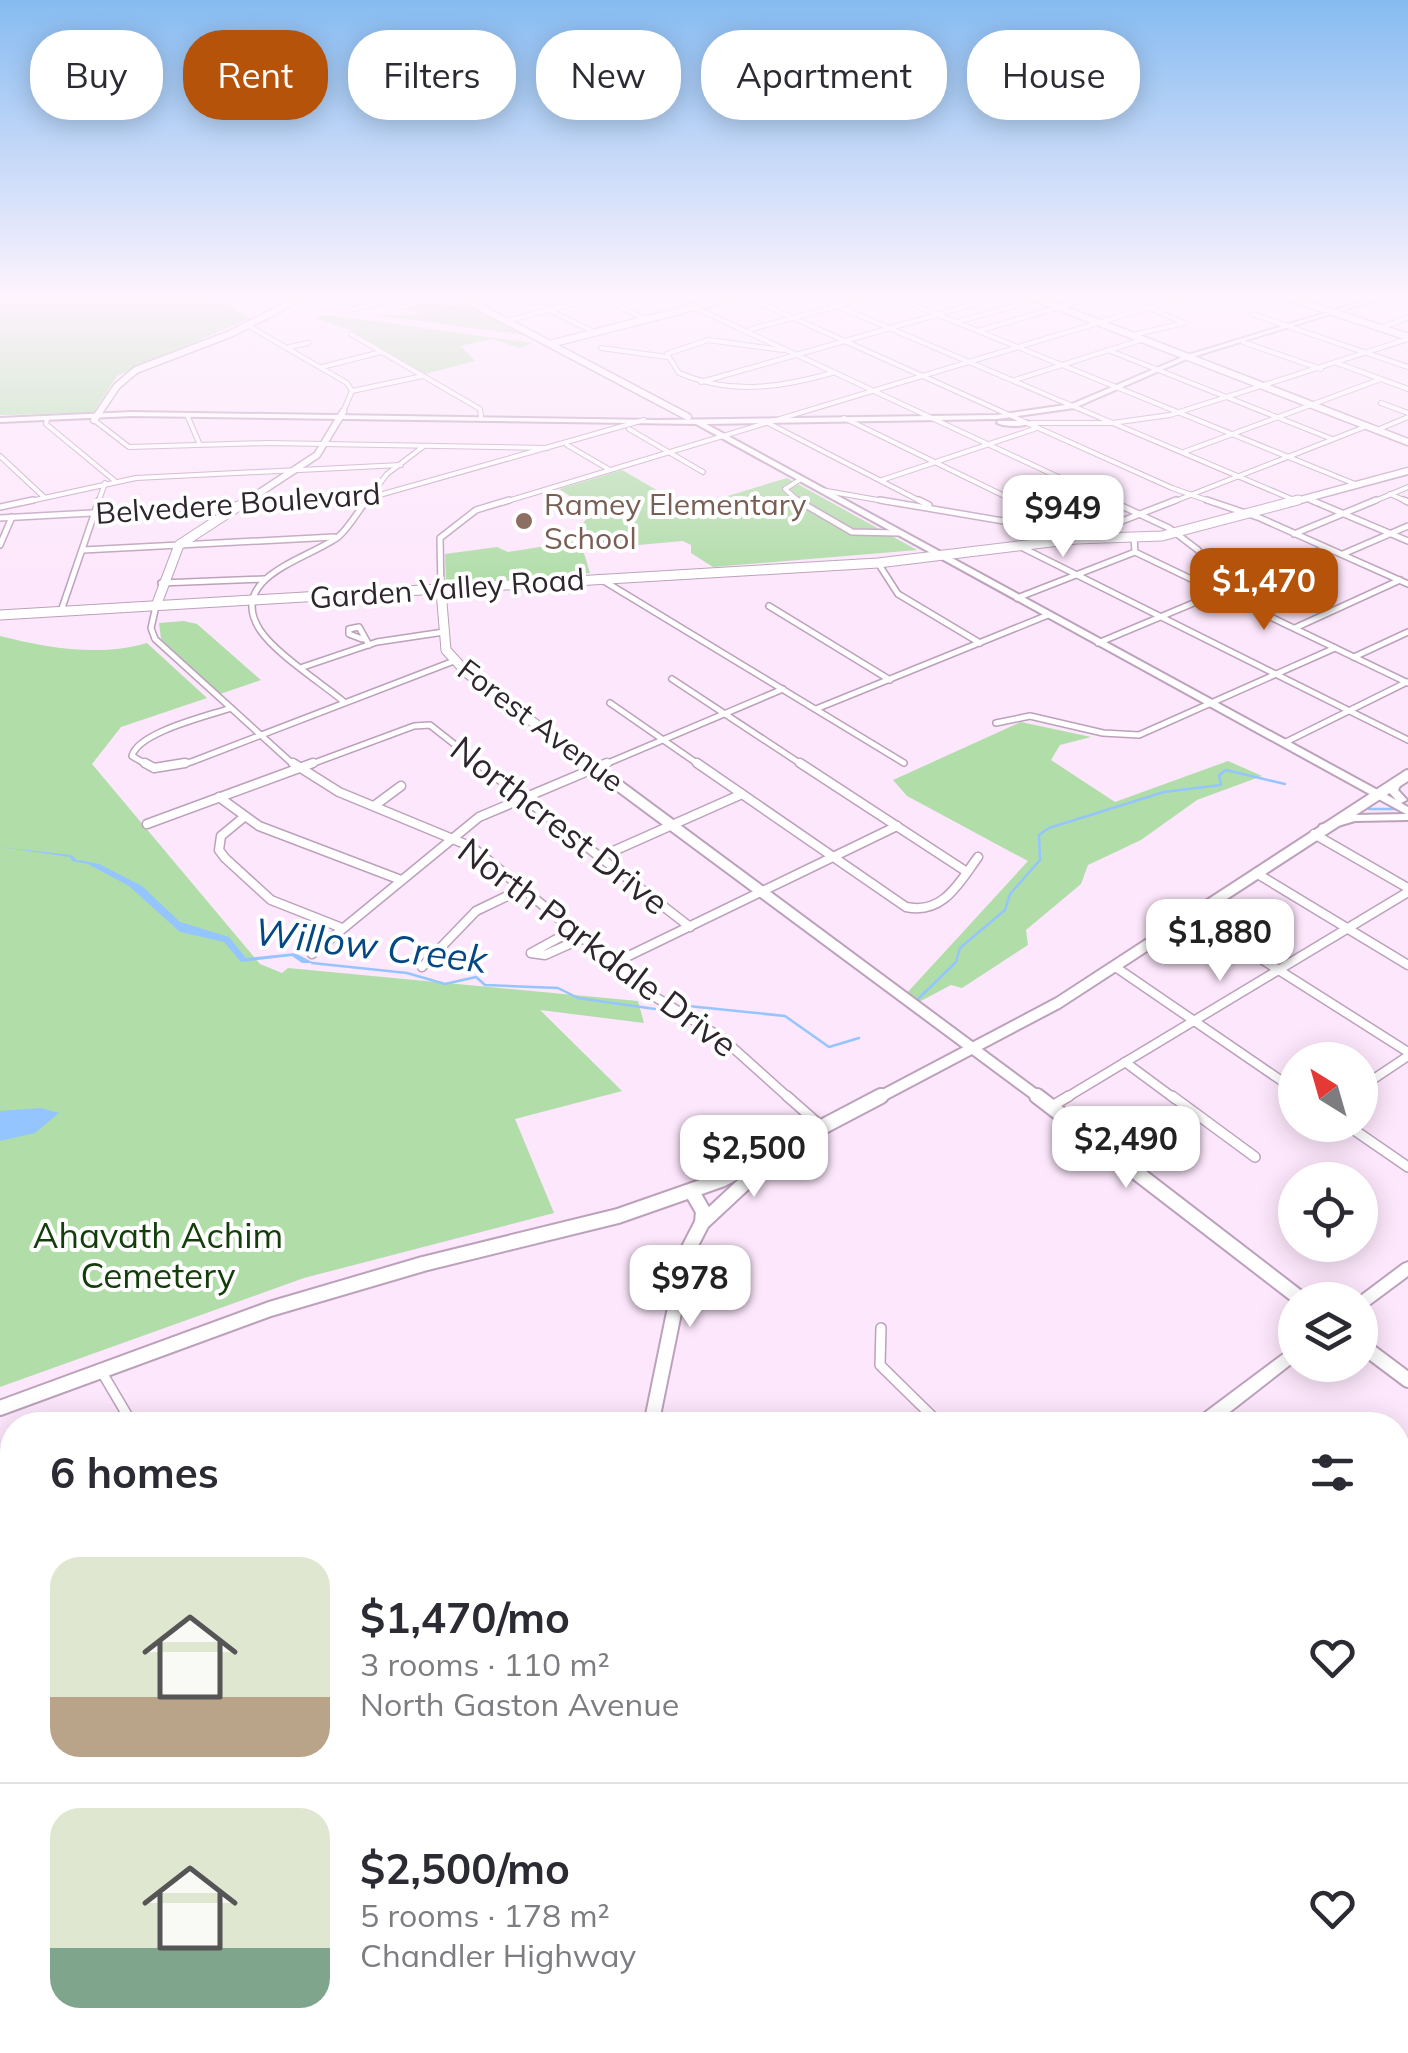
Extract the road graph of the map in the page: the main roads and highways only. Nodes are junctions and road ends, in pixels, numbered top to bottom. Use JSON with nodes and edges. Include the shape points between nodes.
{"nodes":[{"id":1,"x":1110,"y":390,"type":"edge"},
{"id":2,"x":1096,"y":395,"type":"junction"},
{"id":3,"x":1036,"y":412,"type":"junction"},
{"id":4,"x":688,"y":417,"type":"junction"},
{"id":5,"x":954,"y":419,"type":"junction"},
{"id":6,"x":0,"y":420,"type":"edge"},
{"id":7,"x":646,"y":420,"type":"junction"},
{"id":8,"x":767,"y":421,"type":"junction"},
{"id":9,"x":698,"y":422,"type":"junction"},
{"id":10,"x":1027,"y":424,"type":"road end"},
{"id":11,"x":1403,"y":778,"type":"edge"},
{"id":12,"x":1406,"y":807,"type":"edge"},
{"id":13,"x":1319,"y":831,"type":"road end"},
{"id":14,"x":1408,"y":1268,"type":"edge"},
{"id":15,"x":1378,"y":1290,"type":"edge"},
{"id":16,"x":1278,"y":1366,"type":"edge"},
{"id":17,"x":1217,"y":1412,"type":"edge"}],
"edges":[{"from":1,"to":2,"type":"main road"},
{"from":2,"to":3,"type":"main road"},
{"from":2,"to":3,"type":"main road"},
{"from":3,"to":5,"type":"main road"},
{"from":4,"to":7,"type":"main road"},
{"from":4,"to":8,"type":"main road"},
{"from":4,"to":9,"type":"main road"},
{"from":5,"to":8,"type":"main road"},
{"from":5,"to":10,"type":"main road"},
{"from":6,"to":7,"type":"main road"},
{"from":7,"to":9,"type":"main road"},
{"from":8,"to":9,"type":"main road"},
{"from":9,"to":12,"type":"main road"},
{"from":11,"to":12,"type":"main road","via":[[1393,791]]},
{"from":12,"to":13,"type":"main road"},
{"from":14,"to":15,"type":"main road"},
{"from":16,"to":17,"type":"main road"}]}
